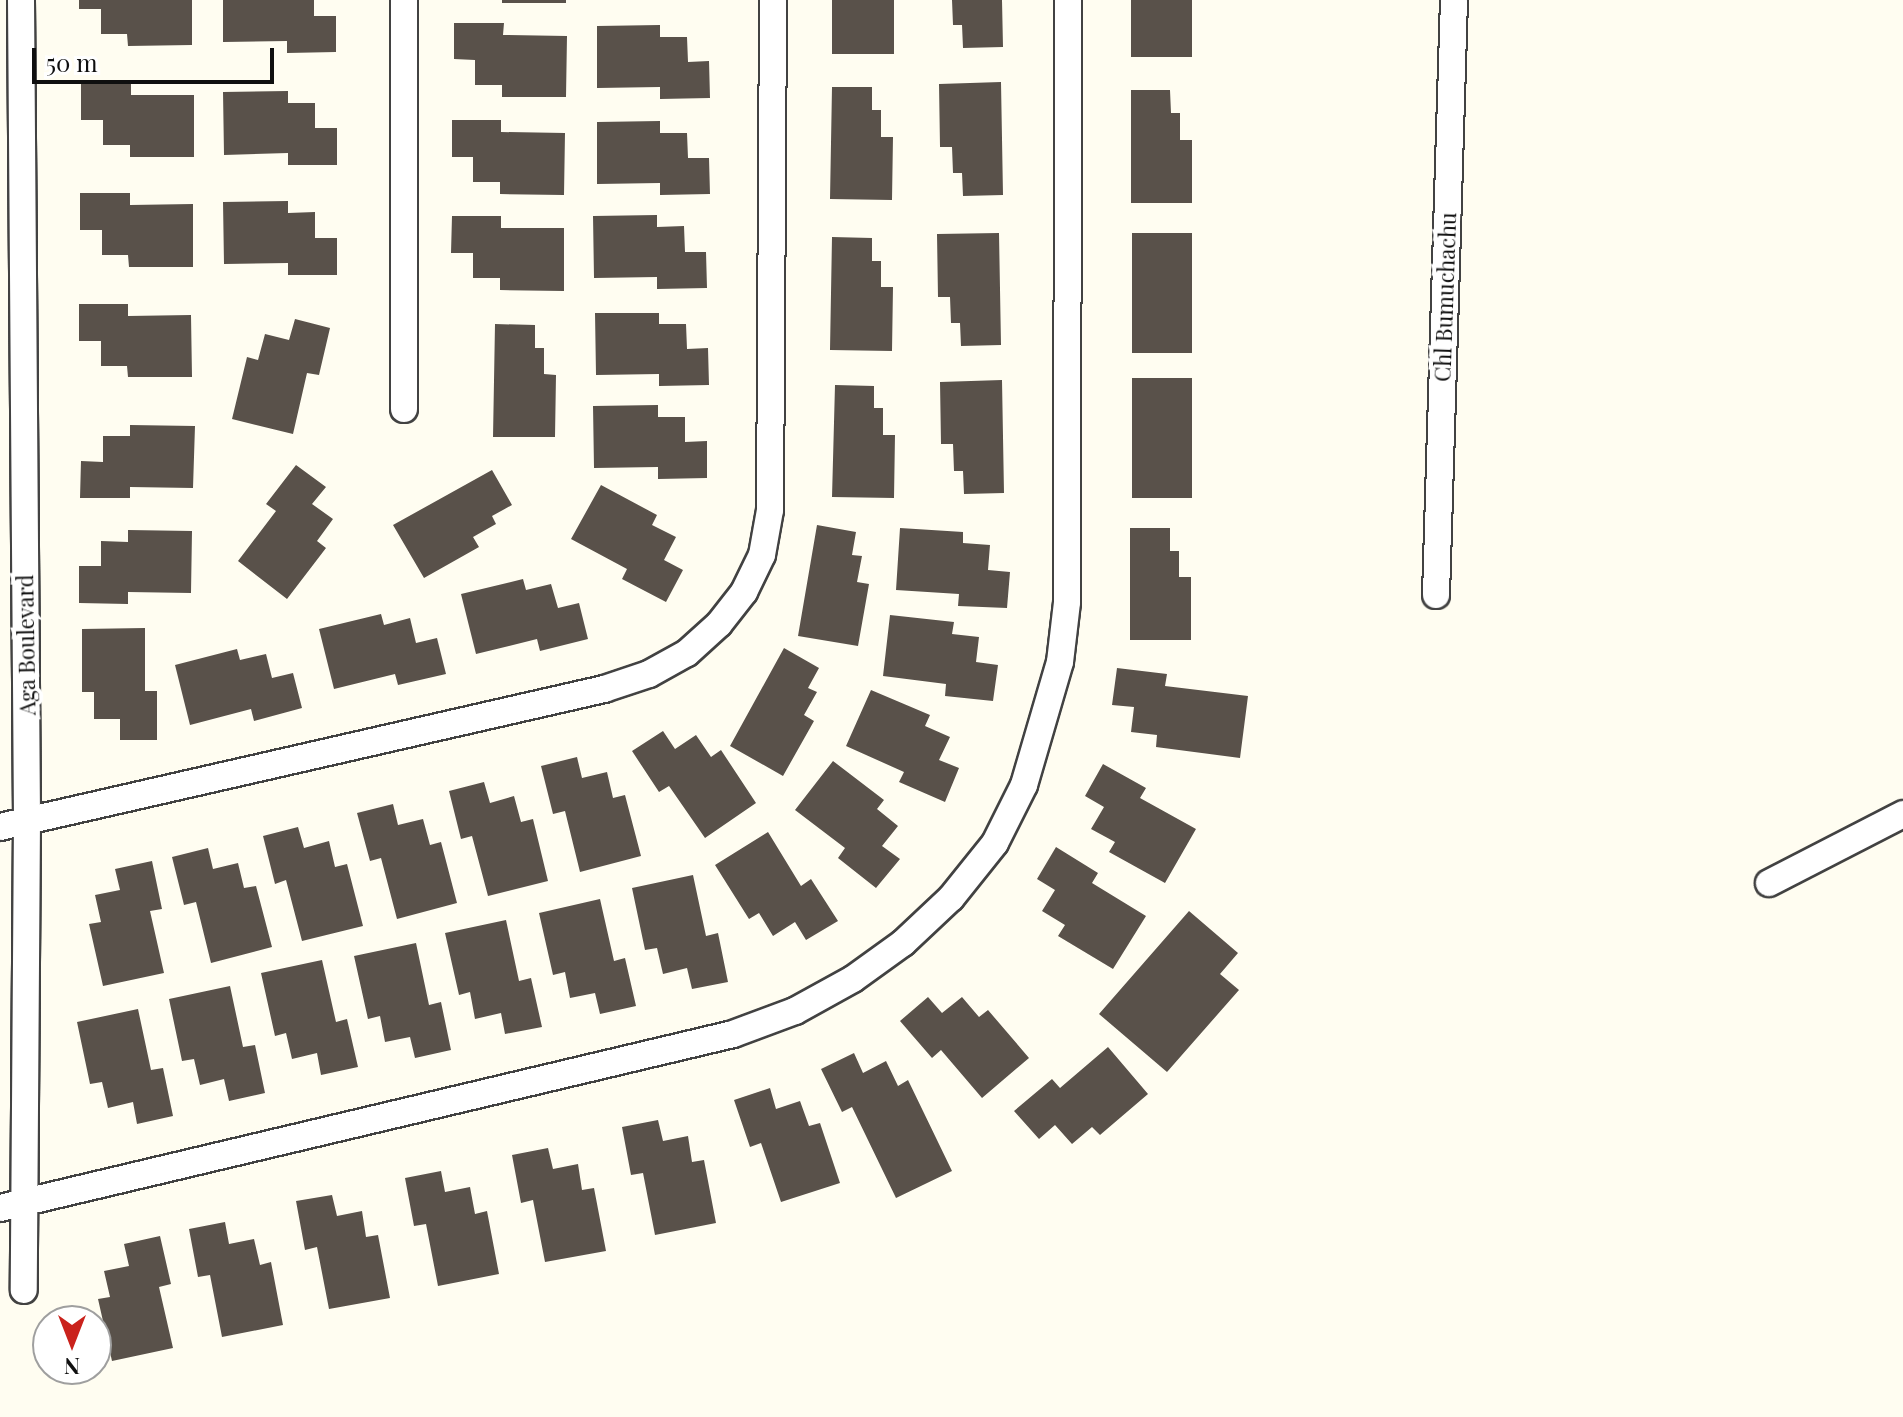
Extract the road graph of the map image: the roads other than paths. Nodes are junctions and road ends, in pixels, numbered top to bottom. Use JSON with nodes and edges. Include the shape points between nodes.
{"nodes":[{"id":1,"x":21,"y":0,"type":"edge"},
{"id":2,"x":404,"y":0,"type":"edge"},
{"id":3,"x":773,"y":0,"type":"edge"},
{"id":4,"x":1068,"y":0,"type":"edge"},
{"id":5,"x":1454,"y":0,"type":"edge"},
{"id":6,"x":404,"y":409,"type":"dead end"},
{"id":7,"x":1436,"y":595,"type":"dead end"},
{"id":8,"x":1903,"y":814,"type":"edge"},
{"id":9,"x":27,"y":820,"type":"junction"},
{"id":10,"x":0,"y":827,"type":"edge"},
{"id":11,"x":1769,"y":883,"type":"dead end"},
{"id":12,"x":12,"y":1205,"type":"edge"},
{"id":13,"x":24,"y":1290,"type":"dead end"}],
"edges":[{"from":1,"to":9,"type":"street","name":"Aga Boulevard"},
{"from":2,"to":6,"type":"street"},
{"from":3,"to":9,"type":"street","via":[[770,510],[762,555],[744,592],[719,624],[687,653],[649,674],[604,689]]},
{"from":4,"to":12,"type":"street","via":[[1067,602],[1060,662],[1024,785],[995,843],[951,898],[853,979],[795,1011],[733,1034]]},
{"from":5,"to":7,"type":"street","name":"Chl Bumuchachu"},
{"from":8,"to":11,"type":"street"},
{"from":9,"to":10,"type":"street"},
{"from":9,"to":12,"type":"street","name":"Aga Boulevard"},
{"from":12,"to":13,"type":"street","name":"Aga Boulevard"}]}
